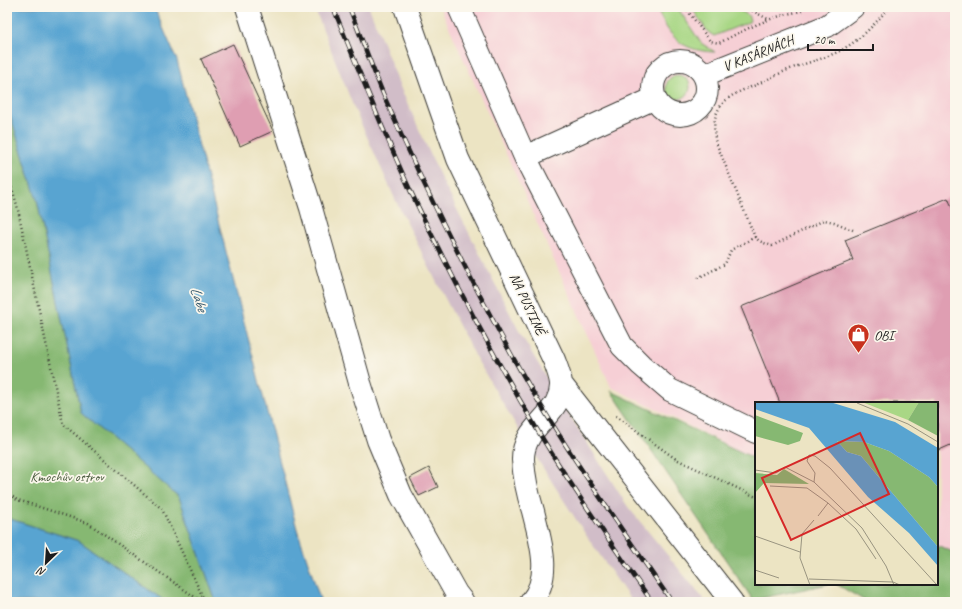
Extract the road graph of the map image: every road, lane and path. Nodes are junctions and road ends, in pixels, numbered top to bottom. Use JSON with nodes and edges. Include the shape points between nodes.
{"nodes":[{"id":1,"x":247,"y":7,"type":"edge"},
{"id":2,"x":404,"y":7,"type":"edge"},
{"id":3,"x":459,"y":7,"type":"edge"},
{"id":4,"x":685,"y":7,"type":"edge"},
{"id":5,"x":745,"y":7,"type":"edge"},
{"id":6,"x":853,"y":7,"type":"edge"},
{"id":7,"x":888,"y":7,"type":"edge"},
{"id":8,"x":805,"y":10,"type":"dead end"},
{"id":9,"x":768,"y":19,"type":"junction"},
{"id":10,"x":704,"y":75,"type":"junction"},
{"id":11,"x":655,"y":98,"type":"junction"},
{"id":12,"x":525,"y":157,"type":"junction"},
{"id":13,"x":7,"y":172,"type":"edge"},
{"id":14,"x":853,"y":230,"type":"dead end"},
{"id":15,"x":755,"y":237,"type":"junction"},
{"id":16,"x":698,"y":278,"type":"dead end"},
{"id":17,"x":561,"y":384,"type":"junction"},
{"id":18,"x":615,"y":415,"type":"dead end"},
{"id":19,"x":755,"y":432,"type":"edge"},
{"id":20,"x":7,"y":491,"type":"edge"},
{"id":21,"x":755,"y":496,"type":"edge"},
{"id":22,"x":204,"y":602,"type":"edge"},
{"id":23,"x":463,"y":602,"type":"edge"},
{"id":24,"x":531,"y":602,"type":"edge"},
{"id":25,"x":732,"y":602,"type":"edge"}],
"edges":[{"from":1,"to":23,"type":"street","via":[[311,208],[378,440],[401,495]]},
{"from":2,"to":17,"type":"street","name":"NA PUSTINĚ","via":[[458,159],[554,360]]},
{"from":3,"to":12,"type":"street"},
{"from":4,"to":9,"type":"path","via":[[710,41],[719,43]]},
{"from":5,"to":9,"type":"path"},
{"from":6,"to":10,"type":"street","name":"V KASÁRNÁCH","via":[[827,26]]},
{"from":7,"to":15,"type":"path","via":[[852,44],[741,91],[727,99],[720,107],[714,125],[715,140]]},
{"from":8,"to":9,"type":"path"},
{"from":10,"to":11,"type":"street","via":[[699,68],[688,62],[675,61],[667,64],[660,68],[653,82]]},
{"from":10,"to":11,"type":"street","via":[[704,99],[693,111],[675,114],[660,106]]},
{"from":11,"to":12,"type":"street"},
{"from":12,"to":19,"type":"street","via":[[622,346],[670,390]]},
{"from":13,"to":22,"type":"path","via":[[18,205],[63,424],[162,509]]},
{"from":14,"to":15,"type":"path","via":[[824,220],[772,246],[759,242]]},
{"from":15,"to":16,"type":"path","via":[[731,250],[725,264]]},
{"from":17,"to":24,"type":"street","via":[[559,399],[528,439],[523,452],[527,487],[541,540],[544,569]]},
{"from":17,"to":25,"type":"street"},
{"from":18,"to":21,"type":"path","via":[[676,459]]},
{"from":20,"to":22,"type":"path","via":[[15,499],[88,522]]}]}
